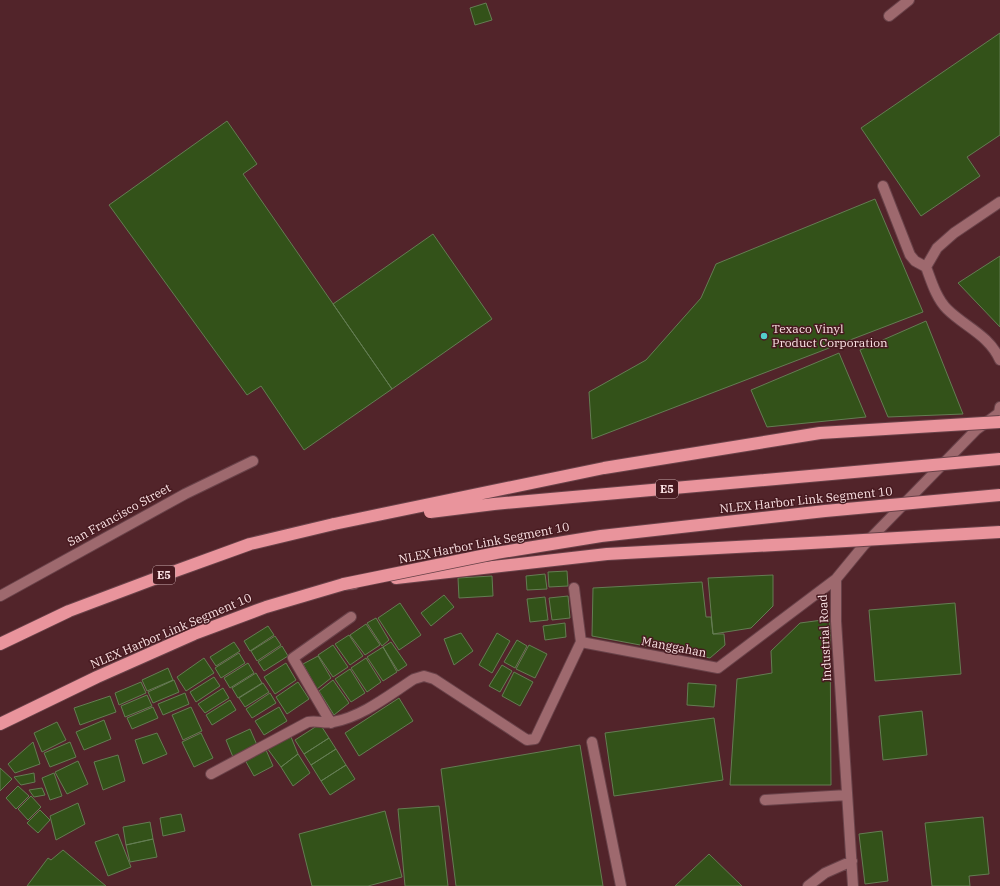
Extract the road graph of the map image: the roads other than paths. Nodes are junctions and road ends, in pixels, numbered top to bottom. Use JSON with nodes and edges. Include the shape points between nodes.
{"nodes":[{"id":1,"x":909,"y":0,"type":"edge"},
{"id":2,"x":889,"y":16,"type":"dead end"},
{"id":3,"x":884,"y":186,"type":"dead end"},
{"id":4,"x":1000,"y":202,"type":"edge"},
{"id":5,"x":926,"y":267,"type":"junction"},
{"id":6,"x":1000,"y":360,"type":"edge"},
{"id":7,"x":1000,"y":407,"type":"edge"},
{"id":8,"x":1000,"y":422,"type":"edge"},
{"id":9,"x":1000,"y":459,"type":"edge"},
{"id":10,"x":253,"y":461,"type":"dead end"},
{"id":11,"x":1000,"y":495,"type":"edge"},
{"id":12,"x":334,"y":524,"type":"junction"},
{"id":13,"x":1000,"y":532,"type":"edge"},
{"id":14,"x":836,"y":579,"type":"junction"},
{"id":15,"x":344,"y":584,"type":"junction"},
{"id":16,"x":574,"y":588,"type":"dead end"},
{"id":17,"x":0,"y":596,"type":"edge"},
{"id":18,"x":351,"y":616,"type":"dead end"},
{"id":19,"x":581,"y":642,"type":"junction"},
{"id":20,"x":0,"y":644,"type":"edge"},
{"id":21,"x":331,"y":722,"type":"junction"},
{"id":22,"x":0,"y":724,"type":"edge"},
{"id":23,"x":592,"y":742,"type":"dead end"},
{"id":24,"x":211,"y":774,"type":"dead end"},
{"id":25,"x":847,"y":795,"type":"junction"},
{"id":26,"x":765,"y":800,"type":"dead end"},
{"id":27,"x":852,"y":861,"type":"junction"},
{"id":28,"x":621,"y":886,"type":"edge"},
{"id":29,"x":808,"y":886,"type":"edge"},
{"id":30,"x":853,"y":886,"type":"edge"}],
"edges":[{"from":1,"to":2,"type":"street"},
{"from":3,"to":5,"type":"street","via":[[910,255]]},
{"from":4,"to":5,"type":"street","via":[[954,233],[937,248]]},
{"from":5,"to":6,"type":"street","via":[[946,308],[984,338]]},
{"from":7,"to":14,"type":"street","name":"Industrial Road","via":[[999,413],[976,430],[864,545]]},
{"from":8,"to":12,"type":"highway","bridge":true,"via":[[820,432],[604,468]]},
{"from":9,"to":12,"type":"highway","name":"NLEX Harbor Link Segment 10","number":"E5","bridge":true,"via":[[494,504]]},
{"from":10,"to":17,"type":"street","name":"San Francisco Street","via":[[178,498]]},
{"from":11,"to":15,"type":"highway","name":"NLEX Harbor Link Segment 10","bridge":true,"via":[[825,510],[600,536],[496,553]]},
{"from":12,"to":20,"type":"highway","name":"NLEX Harbor Link Segment 10","number":"E5","via":[[250,544],[199,562],[69,611]]},
{"from":13,"to":15,"type":"highway","bridge":true,"via":[[607,554]]},
{"from":14,"to":19,"type":"street","name":"Manggahan","via":[[718,668]]},
{"from":14,"to":25,"type":"street","name":"Industrial Road","via":[[836,621]]},
{"from":15,"to":22,"type":"highway","name":"NLEX Harbor Link Segment 10","via":[[266,607],[194,634],[96,676]]},
{"from":16,"to":19,"type":"street"},
{"from":18,"to":21,"type":"street","via":[[293,658]]},
{"from":19,"to":21,"type":"street","via":[[535,739],[527,740],[434,679],[424,676],[414,679],[355,716]]},
{"from":21,"to":24,"type":"street","via":[[308,722]]},
{"from":23,"to":28,"type":"street"},
{"from":25,"to":26,"type":"street"},
{"from":25,"to":27,"type":"street","name":"Industrial Road"},
{"from":27,"to":29,"type":"street","via":[[824,873]]},
{"from":27,"to":30,"type":"street","name":"Industrial Road"}]}
